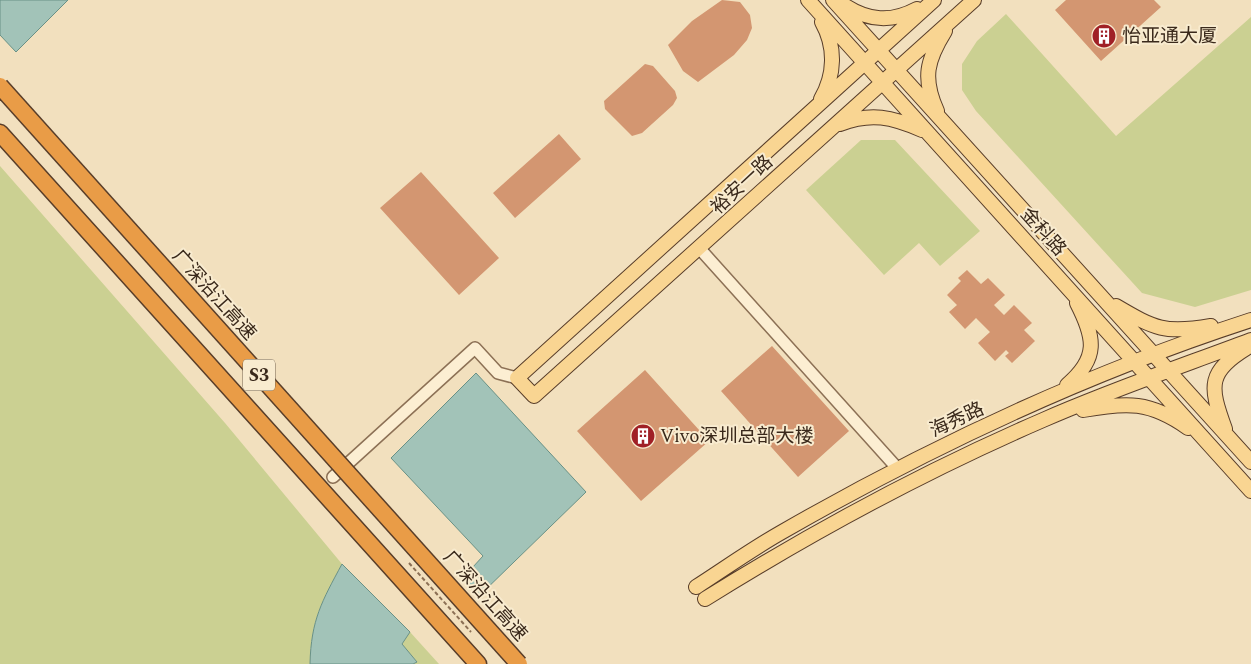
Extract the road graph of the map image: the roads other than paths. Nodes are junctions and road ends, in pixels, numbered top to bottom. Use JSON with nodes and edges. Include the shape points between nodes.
{"nodes":[{"id":1,"x":835,"y":0,"type":"edge"},
{"id":2,"x":934,"y":0,"type":"edge"},
{"id":3,"x":974,"y":0,"type":"edge"},
{"id":4,"x":810,"y":3,"type":"edge"},
{"id":5,"x":954,"y":18,"type":"junction"},
{"id":6,"x":878,"y":50,"type":"junction"},
{"id":7,"x":865,"y":63,"type":"junction"},
{"id":8,"x":896,"y":70,"type":"junction"},
{"id":9,"x":882,"y":82,"type":"junction"},
{"id":10,"x":0,"y":86,"type":"edge"},
{"id":11,"x":816,"y":109,"type":"junction"},
{"id":12,"x":942,"y":121,"type":"junction"},
{"id":13,"x":832,"y":128,"type":"junction"},
{"id":14,"x":926,"y":132,"type":"junction"},
{"id":15,"x":0,"y":133,"type":"edge"},
{"id":16,"x":700,"y":249,"type":"junction"},
{"id":17,"x":1068,"y":287,"type":"junction"},
{"id":18,"x":1103,"y":298,"type":"junction"},
{"id":19,"x":1251,"y":320,"type":"edge"},
{"id":20,"x":1251,"y":340,"type":"edge"},
{"id":21,"x":1251,"y":345,"type":"edge"},
{"id":22,"x":1153,"y":354,"type":"junction"},
{"id":23,"x":1134,"y":361,"type":"junction"},
{"id":24,"x":1168,"y":371,"type":"junction"},
{"id":25,"x":517,"y":378,"type":"junction"},
{"id":26,"x":1150,"y":378,"type":"junction"},
{"id":27,"x":1058,"y":393,"type":"junction"},
{"id":28,"x":1044,"y":419,"type":"junction"},
{"id":29,"x":1228,"y":437,"type":"junction"},
{"id":30,"x":1208,"y":443,"type":"junction"},
{"id":31,"x":1251,"y":462,"type":"edge"},
{"id":32,"x":898,"y":469,"type":"junction"},
{"id":33,"x":333,"y":478,"type":"dead end"},
{"id":34,"x":1251,"y":491,"type":"edge"},
{"id":35,"x":696,"y":587,"type":"dead end"},
{"id":36,"x":705,"y":599,"type":"dead end"},
{"id":37,"x":478,"y":664,"type":"edge"},
{"id":38,"x":519,"y":664,"type":"edge"}],
"edges":[{"from":1,"to":2,"type":"main road","via":[[860,15],[884,19],[904,15]]},
{"from":1,"to":6,"type":"main road","name":"金科路"},
{"from":2,"to":6,"type":"main road","name":"裕安一路"},
{"from":3,"to":5,"type":"main road","name":"裕安一路"},
{"from":4,"to":7,"type":"main road","name":"金科路"},
{"from":4,"to":11,"type":"main road","via":[[829,37],[833,59],[826,90]]},
{"from":5,"to":8,"type":"main road","name":"裕安一路"},
{"from":5,"to":12,"type":"main road","via":[[927,71],[930,91]]},
{"from":6,"to":7,"type":"main road","name":"裕安一路"},
{"from":6,"to":8,"type":"main road","name":"金科路"},
{"from":7,"to":9,"type":"main road","name":"金科路"},
{"from":7,"to":11,"type":"main road","name":"裕安一路"},
{"from":8,"to":9,"type":"main road","name":"裕安一路"},
{"from":8,"to":12,"type":"main road","name":"金科路"},
{"from":9,"to":13,"type":"main road","name":"裕安一路"},
{"from":9,"to":14,"type":"main road","name":"金科路"},
{"from":10,"to":38,"type":"highway","name":"广深沿江高速","number":"S3","bridge":true},
{"from":11,"to":25,"type":"main road","name":"裕安一路"},
{"from":12,"to":18,"type":"main road","name":"金科路"},
{"from":13,"to":14,"type":"main road","via":[[860,118],[878,116],[895,119]]},
{"from":13,"to":16,"type":"main road","name":"裕安一路"},
{"from":14,"to":17,"type":"main road","name":"金科路"},
{"from":15,"to":37,"type":"highway","number":"S3"},
{"from":16,"to":25,"type":"main road","name":"裕安一路","via":[[534,396]]},
{"from":16,"to":32,"type":"street"},
{"from":17,"to":23,"type":"main road","name":"金科路"},
{"from":17,"to":27,"type":"main road","via":[[1088,326],[1091,354],[1085,368]]},
{"from":18,"to":19,"type":"main road","via":[[1152,326],[1173,331]]},
{"from":18,"to":22,"type":"main road","name":"金科路"},
{"from":19,"to":22,"type":"main road","name":"海秀路"},
{"from":20,"to":24,"type":"main road","name":"海秀路"},
{"from":21,"to":29,"type":"main road","via":[[1226,362],[1213,385],[1216,405]]},
{"from":22,"to":23,"type":"main road","name":"海秀路"},
{"from":22,"to":24,"type":"main road","name":"金科路"},
{"from":23,"to":26,"type":"main road","name":"金科路"},
{"from":23,"to":27,"type":"main road","name":"海秀路"},
{"from":24,"to":26,"type":"main road","name":"海秀路"},
{"from":24,"to":29,"type":"main road","name":"金科路"},
{"from":25,"to":33,"type":"street","via":[[498,373],[475,348]]},
{"from":26,"to":28,"type":"main road","name":"海秀路"},
{"from":26,"to":30,"type":"main road","name":"金科路"},
{"from":27,"to":32,"type":"main road","name":"海秀路"},
{"from":28,"to":30,"type":"main road","via":[[1112,405],[1135,404],[1165,413]]},
{"from":28,"to":36,"type":"main road","name":"海秀路","via":[[871,502],[789,547]]},
{"from":29,"to":31,"type":"main road","name":"金科路"},
{"from":30,"to":34,"type":"main road","name":"金科路"},
{"from":32,"to":35,"type":"main road","name":"海秀路","via":[[780,533]]}]}
